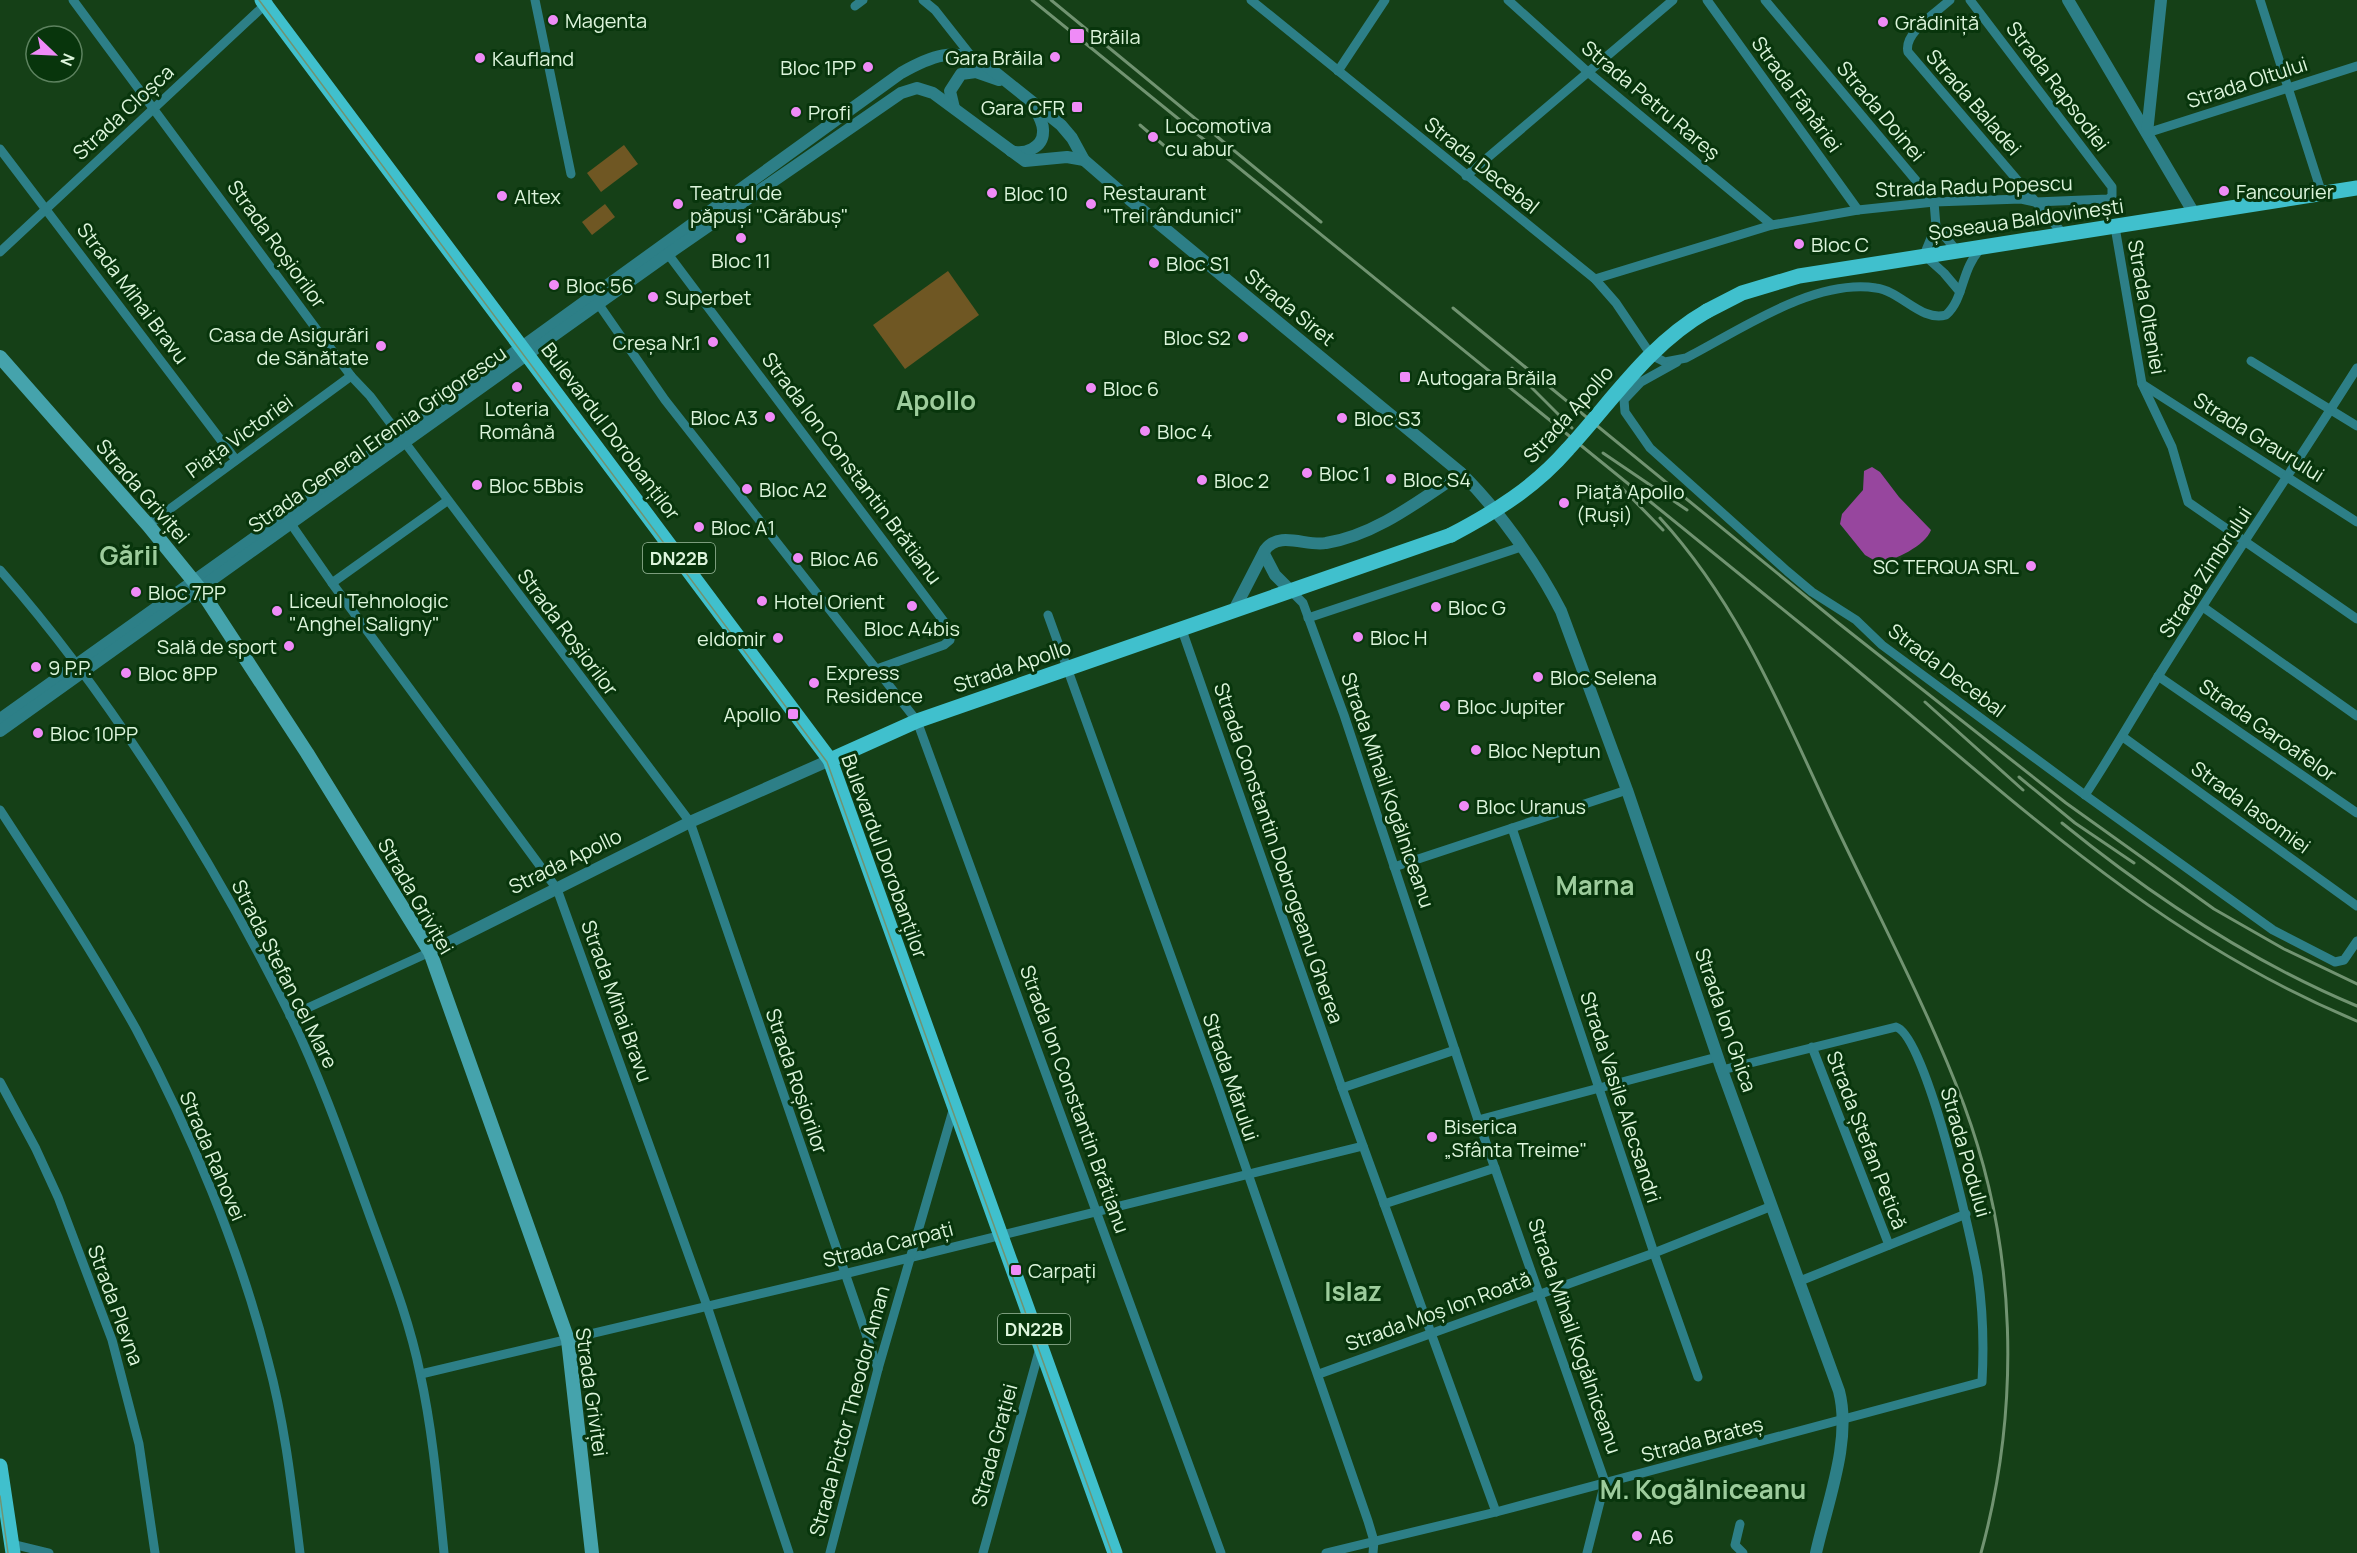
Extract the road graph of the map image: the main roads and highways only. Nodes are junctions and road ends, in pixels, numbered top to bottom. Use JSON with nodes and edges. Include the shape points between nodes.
{"nodes":[{"id":1,"x":266,"y":2,"type":"edge"},
{"id":2,"x":2357,"y":188,"type":"edge"},
{"id":3,"x":1707,"y":310,"type":"joint"},
{"id":4,"x":0,"y":357,"type":"edge"},
{"id":5,"x":830,"y":760,"type":"junction"},
{"id":6,"x":0,"y":1466,"type":"edge"},
{"id":7,"x":4,"y":1520,"type":"edge"},
{"id":8,"x":12,"y":1548,"type":"edge"},
{"id":9,"x":592,"y":1553,"type":"edge"},
{"id":10,"x":1115,"y":1553,"type":"edge"}],
"edges":[{"from":1,"to":5,"type":"main road","name":"Bulevardul Dorobanților","number":"DN22B"},
{"from":2,"to":3,"type":"main road","name":"Șoseaua Baldovinești","via":[[1780,281]]},
{"from":3,"to":5,"type":"main road","name":"Strada Apollo","bridge":true,"via":[[1674,332],[1645,359],[1568,450],[1537,480],[1508,504],[1451,535],[917,721]]},
{"from":4,"to":9,"type":"main road","name":"Strada Griviței","via":[[197,585],[430,952],[568,1340]]},
{"from":5,"to":10,"type":"main road","name":"Bulevardul Dorobanților","number":"DN22B"},
{"from":6,"to":7,"type":"main road"},
{"from":7,"to":8,"type":"main road"}]}
